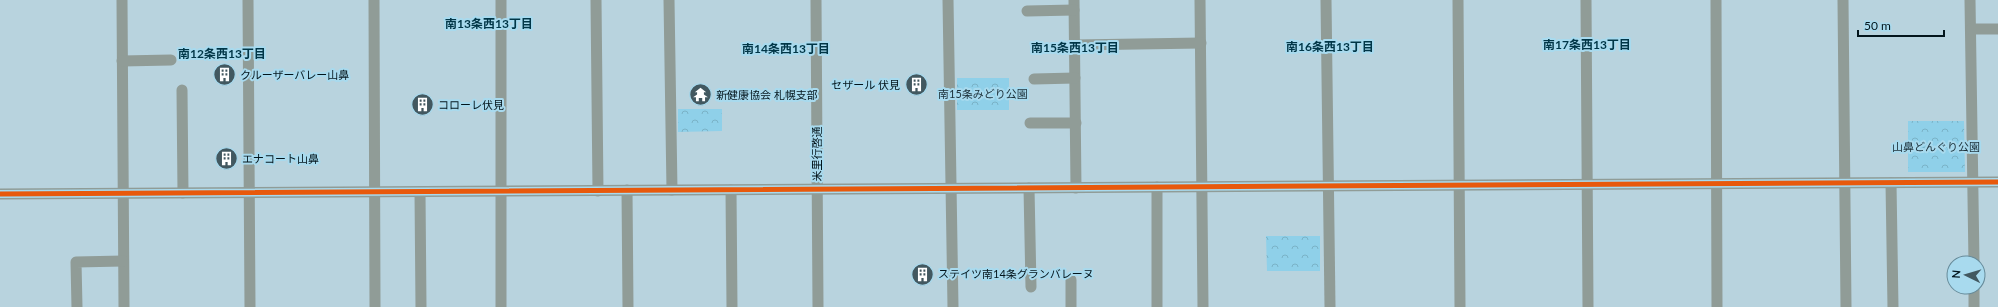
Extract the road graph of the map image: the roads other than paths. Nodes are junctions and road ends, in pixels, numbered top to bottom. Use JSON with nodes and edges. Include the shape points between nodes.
{"nodes":[{"id":1,"x":122,"y":0,"type":"edge"},
{"id":2,"x":248,"y":0,"type":"edge"},
{"id":3,"x":374,"y":0,"type":"edge"},
{"id":4,"x":501,"y":0,"type":"edge"},
{"id":5,"x":596,"y":0,"type":"edge"},
{"id":6,"x":669,"y":0,"type":"edge"},
{"id":7,"x":816,"y":0,"type":"edge"},
{"id":8,"x":948,"y":0,"type":"edge"},
{"id":9,"x":1200,"y":0,"type":"edge"},
{"id":10,"x":1326,"y":0,"type":"edge"},
{"id":11,"x":1458,"y":0,"type":"edge"},
{"id":12,"x":1586,"y":0,"type":"edge"},
{"id":13,"x":1716,"y":0,"type":"edge"},
{"id":14,"x":1843,"y":0,"type":"edge"},
{"id":15,"x":1970,"y":0,"type":"edge"},
{"id":16,"x":1074,"y":5,"type":"edge"},
{"id":17,"x":1027,"y":11,"type":"dead end"},
{"id":18,"x":1971,"y":29,"type":"junction"},
{"id":19,"x":1998,"y":29,"type":"edge"},
{"id":20,"x":1201,"y":43,"type":"junction"},
{"id":21,"x":1075,"y":45,"type":"junction"},
{"id":22,"x":171,"y":60,"type":"dead end"},
{"id":23,"x":122,"y":61,"type":"junction"},
{"id":24,"x":1075,"y":78,"type":"junction"},
{"id":25,"x":1034,"y":79,"type":"dead end"},
{"id":26,"x":182,"y":90,"type":"dead end"},
{"id":27,"x":1030,"y":123,"type":"dead end"},
{"id":28,"x":1076,"y":123,"type":"junction"},
{"id":29,"x":1973,"y":182,"type":"junction"},
{"id":30,"x":1998,"y":182,"type":"edge"},
{"id":31,"x":1843,"y":183,"type":"junction"},
{"id":32,"x":1891,"y":183,"type":"junction"},
{"id":33,"x":1716,"y":184,"type":"junction"},
{"id":34,"x":1587,"y":185,"type":"junction"},
{"id":35,"x":1328,"y":186,"type":"junction"},
{"id":36,"x":1460,"y":186,"type":"junction"},
{"id":37,"x":1157,"y":187,"type":"junction"},
{"id":38,"x":1202,"y":187,"type":"junction"},
{"id":39,"x":1029,"y":188,"type":"junction"},
{"id":40,"x":1076,"y":188,"type":"junction"},
{"id":41,"x":817,"y":189,"type":"junction"},
{"id":42,"x":951,"y":189,"type":"junction"},
{"id":43,"x":627,"y":190,"type":"junction"},
{"id":44,"x":672,"y":190,"type":"junction"},
{"id":45,"x":731,"y":190,"type":"junction"},
{"id":46,"x":501,"y":191,"type":"junction"},
{"id":47,"x":598,"y":191,"type":"junction"},
{"id":48,"x":374,"y":192,"type":"junction"},
{"id":49,"x":420,"y":192,"type":"junction"},
{"id":50,"x":250,"y":193,"type":"junction"},
{"id":51,"x":0,"y":194,"type":"edge"},
{"id":52,"x":123,"y":194,"type":"junction"},
{"id":53,"x":184,"y":194,"type":"junction"},
{"id":54,"x":1974,"y":255,"type":"edge"},
{"id":55,"x":123,"y":261,"type":"junction"},
{"id":56,"x":1071,"y":280,"type":"dead end"},
{"id":57,"x":1031,"y":287,"type":"dead end"},
{"id":58,"x":1974,"y":295,"type":"edge"},
{"id":59,"x":76,"y":307,"type":"edge"},
{"id":60,"x":124,"y":307,"type":"edge"},
{"id":61,"x":250,"y":307,"type":"edge"},
{"id":62,"x":375,"y":307,"type":"edge"},
{"id":63,"x":421,"y":307,"type":"edge"},
{"id":64,"x":501,"y":307,"type":"edge"},
{"id":65,"x":628,"y":307,"type":"edge"},
{"id":66,"x":732,"y":307,"type":"edge"},
{"id":67,"x":818,"y":307,"type":"edge"},
{"id":68,"x":953,"y":307,"type":"edge"},
{"id":69,"x":1072,"y":307,"type":"edge"},
{"id":70,"x":1157,"y":307,"type":"edge"},
{"id":71,"x":1203,"y":307,"type":"edge"},
{"id":72,"x":1330,"y":307,"type":"edge"},
{"id":73,"x":1460,"y":307,"type":"edge"},
{"id":74,"x":1588,"y":307,"type":"edge"},
{"id":75,"x":1717,"y":307,"type":"edge"},
{"id":76,"x":1846,"y":307,"type":"edge"},
{"id":77,"x":1892,"y":307,"type":"edge"},
{"id":78,"x":1974,"y":307,"type":"edge"}],
"edges":[{"from":1,"to":23,"type":"street"},
{"from":2,"to":50,"type":"street"},
{"from":3,"to":48,"type":"street"},
{"from":4,"to":46,"type":"street"},
{"from":5,"to":47,"type":"street"},
{"from":6,"to":44,"type":"street"},
{"from":7,"to":41,"type":"street","name":"米里行啓通"},
{"from":8,"to":42,"type":"street"},
{"from":9,"to":20,"type":"street"},
{"from":10,"to":35,"type":"street"},
{"from":11,"to":36,"type":"street"},
{"from":12,"to":34,"type":"street"},
{"from":13,"to":33,"type":"street"},
{"from":14,"to":31,"type":"street"},
{"from":15,"to":18,"type":"street"},
{"from":16,"to":17,"type":"street"},
{"from":16,"to":21,"type":"street"},
{"from":18,"to":19,"type":"street"},
{"from":18,"to":29,"type":"street"},
{"from":20,"to":21,"type":"street"},
{"from":20,"to":38,"type":"street"},
{"from":21,"to":24,"type":"street"},
{"from":22,"to":23,"type":"street"},
{"from":23,"to":52,"type":"street"},
{"from":24,"to":25,"type":"street"},
{"from":24,"to":28,"type":"street"},
{"from":26,"to":53,"type":"street"},
{"from":27,"to":28,"type":"street"},
{"from":28,"to":40,"type":"street"},
{"from":29,"to":30,"type":"street"},
{"from":29,"to":32,"type":"street"},
{"from":29,"to":54,"type":"street"},
{"from":31,"to":32,"type":"street"},
{"from":31,"to":33,"type":"street"},
{"from":31,"to":76,"type":"street"},
{"from":32,"to":77,"type":"street"},
{"from":33,"to":34,"type":"street"},
{"from":33,"to":75,"type":"street"},
{"from":34,"to":36,"type":"street"},
{"from":34,"to":74,"type":"street"},
{"from":35,"to":36,"type":"street"},
{"from":35,"to":38,"type":"street"},
{"from":35,"to":72,"type":"street"},
{"from":36,"to":73,"type":"street"},
{"from":37,"to":38,"type":"street"},
{"from":37,"to":40,"type":"street"},
{"from":37,"to":70,"type":"street"},
{"from":38,"to":71,"type":"street"},
{"from":39,"to":40,"type":"street"},
{"from":39,"to":42,"type":"street"},
{"from":39,"to":57,"type":"street"},
{"from":41,"to":42,"type":"street"},
{"from":41,"to":45,"type":"street"},
{"from":41,"to":67,"type":"street","name":"米里行啓通"},
{"from":42,"to":68,"type":"street"},
{"from":43,"to":44,"type":"street"},
{"from":43,"to":47,"type":"street"},
{"from":43,"to":65,"type":"street"},
{"from":44,"to":45,"type":"street"},
{"from":45,"to":66,"type":"street"},
{"from":46,"to":47,"type":"street"},
{"from":46,"to":49,"type":"street"},
{"from":46,"to":64,"type":"street"},
{"from":48,"to":49,"type":"street"},
{"from":48,"to":50,"type":"street"},
{"from":48,"to":62,"type":"street"},
{"from":49,"to":63,"type":"street"},
{"from":50,"to":53,"type":"street"},
{"from":50,"to":61,"type":"street"},
{"from":51,"to":52,"type":"street"},
{"from":52,"to":53,"type":"street"},
{"from":52,"to":55,"type":"street"},
{"from":55,"to":59,"type":"street","via":[[76,262]]},
{"from":55,"to":60,"type":"street"},
{"from":56,"to":69,"type":"street"},
{"from":58,"to":78,"type":"street"}]}
